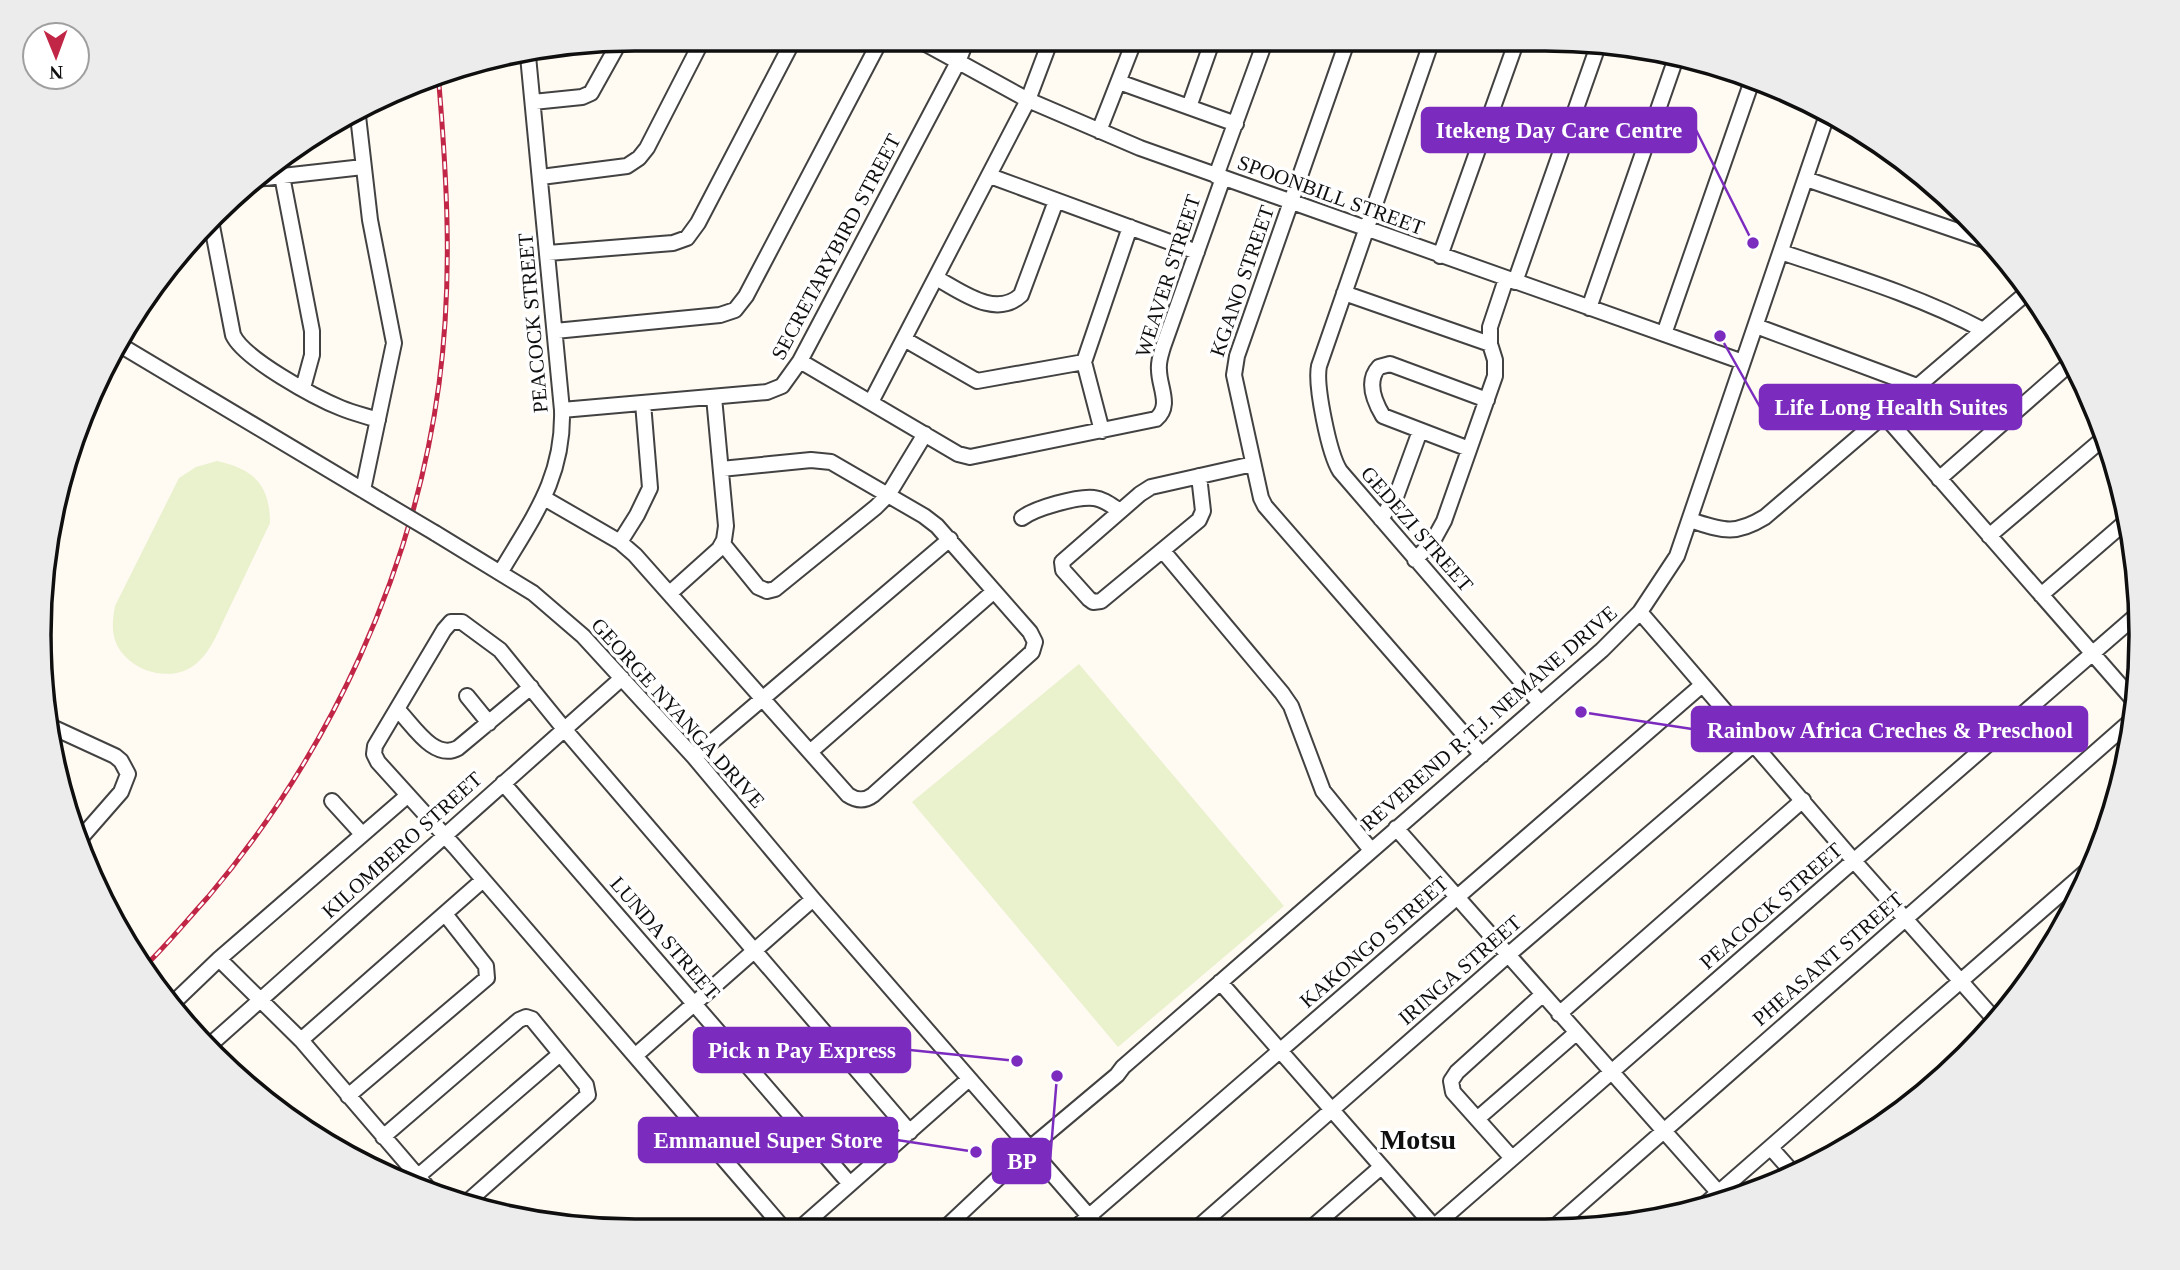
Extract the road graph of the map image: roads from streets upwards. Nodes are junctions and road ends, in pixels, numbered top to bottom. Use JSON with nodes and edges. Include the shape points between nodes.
{"nodes":[{"id":1,"x":697,"y":51,"type":"edge"},
{"id":2,"x":788,"y":51,"type":"edge"},
{"id":3,"x":875,"y":51,"type":"edge"},
{"id":4,"x":938,"y":51,"type":"edge"},
{"id":5,"x":962,"y":51,"type":"edge"},
{"id":6,"x":1046,"y":51,"type":"edge"},
{"id":7,"x":1131,"y":51,"type":"edge"},
{"id":8,"x":1209,"y":51,"type":"edge"},
{"id":9,"x":1262,"y":51,"type":"edge"},
{"id":10,"x":1344,"y":51,"type":"edge"},
{"id":11,"x":1428,"y":51,"type":"edge"},
{"id":12,"x":1513,"y":51,"type":"edge"},
{"id":13,"x":614,"y":52,"type":"edge"},
{"id":14,"x":1595,"y":53,"type":"edge"},
{"id":15,"x":529,"y":61,"type":"edge"},
{"id":16,"x":958,"y":62,"type":"junction"},
{"id":17,"x":1673,"y":66,"type":"edge"},
{"id":18,"x":1119,"y":82,"type":"junction"},
{"id":19,"x":1750,"y":88,"type":"edge"},
{"id":20,"x":1028,"y":100,"type":"junction"},
{"id":21,"x":533,"y":102,"type":"junction"},
{"id":22,"x":1189,"y":107,"type":"junction"},
{"id":23,"x":358,"y":121,"type":"edge"},
{"id":24,"x":1825,"y":123,"type":"edge"},
{"id":25,"x":1236,"y":124,"type":"junction"},
{"id":26,"x":1100,"y":131,"type":"junction"},
{"id":27,"x":363,"y":167,"type":"junction"},
{"id":28,"x":282,"y":176,"type":"junction"},
{"id":29,"x":990,"y":176,"type":"junction"},
{"id":30,"x":272,"y":177,"type":"edge"},
{"id":31,"x":541,"y":177,"type":"junction"},
{"id":32,"x":1220,"y":177,"type":"junction"},
{"id":33,"x":1806,"y":179,"type":"junction"},
{"id":34,"x":1056,"y":201,"type":"junction"},
{"id":35,"x":1291,"y":203,"type":"junction"},
{"id":36,"x":1130,"y":227,"type":"junction"},
{"id":37,"x":1366,"y":230,"type":"junction"},
{"id":38,"x":213,"y":232,"type":"edge"},
{"id":39,"x":1970,"y":235,"type":"edge"},
{"id":40,"x":1197,"y":252,"type":"junction"},
{"id":41,"x":1781,"y":252,"type":"junction"},
{"id":42,"x":548,"y":253,"type":"junction"},
{"id":43,"x":1440,"y":256,"type":"junction"},
{"id":44,"x":936,"y":278,"type":"junction"},
{"id":45,"x":1510,"y":281,"type":"junction"},
{"id":46,"x":1344,"y":293,"type":"junction"},
{"id":47,"x":2022,"y":297,"type":"edge"},
{"id":48,"x":1589,"y":308,"type":"junction"},
{"id":49,"x":1756,"y":326,"type":"junction"},
{"id":50,"x":1983,"y":330,"type":"junction"},
{"id":51,"x":555,"y":331,"type":"junction"},
{"id":52,"x":1664,"y":334,"type":"junction"},
{"id":53,"x":904,"y":339,"type":"junction"},
{"id":54,"x":1490,"y":344,"type":"junction"},
{"id":55,"x":126,"y":349,"type":"edge"},
{"id":56,"x":800,"y":361,"type":"junction"},
{"id":57,"x":1084,"y":362,"type":"junction"},
{"id":58,"x":1743,"y":362,"type":"junction"},
{"id":59,"x":2065,"y":369,"type":"edge"},
{"id":60,"x":1917,"y":386,"type":"junction"},
{"id":61,"x":303,"y":388,"type":"junction"},
{"id":62,"x":714,"y":397,"type":"junction"},
{"id":63,"x":1488,"y":400,"type":"junction"},
{"id":64,"x":871,"y":402,"type":"junction"},
{"id":65,"x":643,"y":403,"type":"junction"},
{"id":66,"x":562,"y":410,"type":"junction"},
{"id":67,"x":1884,"y":415,"type":"junction"},
{"id":68,"x":378,"y":420,"type":"junction"},
{"id":69,"x":1101,"y":430,"type":"junction"},
{"id":70,"x":1420,"y":431,"type":"junction"},
{"id":71,"x":925,"y":434,"type":"junction"},
{"id":72,"x":2097,"y":444,"type":"edge"},
{"id":73,"x":1469,"y":449,"type":"junction"},
{"id":74,"x":1253,"y":464,"type":"junction"},
{"id":75,"x":721,"y":469,"type":"junction"},
{"id":76,"x":1199,"y":476,"type":"junction"},
{"id":77,"x":1939,"y":479,"type":"junction"},
{"id":78,"x":363,"y":489,"type":"junction"},
{"id":79,"x":888,"y":495,"type":"junction"},
{"id":80,"x":544,"y":498,"type":"junction"},
{"id":81,"x":1120,"y":511,"type":"junction"},
{"id":82,"x":1023,"y":518,"type":"dead end"},
{"id":83,"x":1381,"y":519,"type":"junction"},
{"id":84,"x":1690,"y":520,"type":"junction"},
{"id":85,"x":2119,"y":527,"type":"edge"},
{"id":86,"x":1989,"y":536,"type":"junction"},
{"id":87,"x":950,"y":539,"type":"junction"},
{"id":88,"x":620,"y":542,"type":"junction"},
{"id":89,"x":723,"y":544,"type":"junction"},
{"id":90,"x":1163,"y":551,"type":"junction"},
{"id":91,"x":1415,"y":560,"type":"junction"},
{"id":92,"x":500,"y":572,"type":"junction"},
{"id":93,"x":993,"y":592,"type":"junction"},
{"id":94,"x":670,"y":593,"type":"junction"},
{"id":95,"x":2041,"y":595,"type":"junction"},
{"id":96,"x":1640,"y":612,"type":"junction"},
{"id":97,"x":2129,"y":622,"type":"edge"},
{"id":98,"x":2092,"y":654,"type":"junction"},
{"id":99,"x":622,"y":678,"type":"junction"},
{"id":100,"x":1702,"y":685,"type":"junction"},
{"id":101,"x":531,"y":687,"type":"junction"},
{"id":102,"x":2126,"y":692,"type":"edge"},
{"id":103,"x":467,"y":696,"type":"dead end"},
{"id":104,"x":762,"y":699,"type":"junction"},
{"id":105,"x":1540,"y":703,"type":"junction"},
{"id":106,"x":398,"y":710,"type":"junction"},
{"id":107,"x":489,"y":723,"type":"junction"},
{"id":108,"x":59,"y":730,"type":"edge"},
{"id":109,"x":565,"y":730,"type":"junction"},
{"id":110,"x":2121,"y":730,"type":"edge"},
{"id":111,"x":1754,"y":744,"type":"junction"},
{"id":112,"x":810,"y":752,"type":"junction"},
{"id":113,"x":1482,"y":755,"type":"junction"},
{"id":114,"x":694,"y":757,"type":"junction"},
{"id":115,"x":503,"y":783,"type":"junction"},
{"id":116,"x":407,"y":796,"type":"junction"},
{"id":117,"x":332,"y":800,"type":"dead end"},
{"id":118,"x":1803,"y":800,"type":"junction"},
{"id":119,"x":1396,"y":828,"type":"junction"},
{"id":120,"x":85,"y":833,"type":"edge"},
{"id":121,"x":362,"y":834,"type":"junction"},
{"id":122,"x":445,"y":836,"type":"junction"},
{"id":123,"x":1371,"y":850,"type":"junction"},
{"id":124,"x":1854,"y":861,"type":"junction"},
{"id":125,"x":483,"y":880,"type":"junction"},
{"id":126,"x":2074,"y":882,"type":"edge"},
{"id":127,"x":1458,"y":898,"type":"junction"},
{"id":128,"x":813,"y":899,"type":"junction"},
{"id":129,"x":445,"y":914,"type":"junction"},
{"id":130,"x":1906,"y":919,"type":"junction"},
{"id":131,"x":754,"y":951,"type":"junction"},
{"id":132,"x":1508,"y":956,"type":"junction"},
{"id":133,"x":219,"y":959,"type":"junction"},
{"id":134,"x":1962,"y":981,"type":"junction"},
{"id":135,"x":1220,"y":982,"type":"junction"},
{"id":136,"x":1542,"y":995,"type":"junction"},
{"id":137,"x":178,"y":999,"type":"edge"},
{"id":138,"x":262,"y":1000,"type":"junction"},
{"id":139,"x":694,"y":1003,"type":"junction"},
{"id":140,"x":1990,"y":1013,"type":"edge"},
{"id":141,"x":1559,"y":1014,"type":"junction"},
{"id":142,"x":1576,"y":1033,"type":"junction"},
{"id":143,"x":301,"y":1040,"type":"junction"},
{"id":144,"x":215,"y":1041,"type":"edge"},
{"id":145,"x":1281,"y":1050,"type":"junction"},
{"id":146,"x":560,"y":1054,"type":"junction"},
{"id":147,"x":636,"y":1055,"type":"junction"},
{"id":148,"x":1612,"y":1072,"type":"junction"},
{"id":149,"x":969,"y":1079,"type":"junction"},
{"id":150,"x":348,"y":1096,"type":"junction"},
{"id":151,"x":1332,"y":1110,"type":"junction"},
{"id":152,"x":1477,"y":1119,"type":"junction"},
{"id":153,"x":1663,"y":1131,"type":"junction"},
{"id":154,"x":910,"y":1132,"type":"junction"},
{"id":155,"x":383,"y":1137,"type":"junction"},
{"id":156,"x":1029,"y":1146,"type":"junction"},
{"id":157,"x":1771,"y":1148,"type":"junction"},
{"id":158,"x":1511,"y":1157,"type":"junction"},
{"id":159,"x":1787,"y":1166,"type":"edge"},
{"id":160,"x":1381,"y":1167,"type":"junction"},
{"id":161,"x":417,"y":1177,"type":"joint"},
{"id":162,"x":850,"y":1184,"type":"junction"},
{"id":163,"x":1718,"y":1192,"type":"joint"},
{"id":164,"x":474,"y":1196,"type":"edge"},
{"id":165,"x":1089,"y":1216,"type":"junction"},
{"id":166,"x":1564,"y":1218,"type":"edge"},
{"id":167,"x":776,"y":1219,"type":"edge"},
{"id":168,"x":810,"y":1219,"type":"edge"},
{"id":169,"x":947,"y":1219,"type":"edge"},
{"id":170,"x":954,"y":1219,"type":"edge"},
{"id":171,"x":1086,"y":1219,"type":"edge"},
{"id":172,"x":1092,"y":1219,"type":"edge"},
{"id":173,"x":1208,"y":1219,"type":"edge"},
{"id":174,"x":1322,"y":1219,"type":"edge"},
{"id":175,"x":1425,"y":1219,"type":"edge"},
{"id":176,"x":1445,"y":1219,"type":"edge"}],
"edges":[{"from":1,"to":31,"type":"street","via":[[647,148],[634,163]]},
{"from":2,"to":42,"type":"street","via":[[687,238]]},
{"from":3,"to":51,"type":"street","via":[[735,310]]},
{"from":4,"to":16,"type":"street","name":"SPOONBILL STREET"},
{"from":5,"to":16,"type":"street","name":"SECRETARYBIRD STREET"},
{"from":6,"to":20,"type":"street"},
{"from":7,"to":18,"type":"street"},
{"from":8,"to":22,"type":"street"},
{"from":9,"to":25,"type":"street","name":"WEAVER STREET"},
{"from":10,"to":35,"type":"street","name":"KGANO STREET"},
{"from":11,"to":37,"type":"street","name":"GEDEZI STREET"},
{"from":12,"to":43,"type":"street"},
{"from":13,"to":21,"type":"street","via":[[591,93]]},
{"from":14,"to":45,"type":"street"},
{"from":15,"to":21,"type":"street","name":"PEACOCK STREET"},
{"from":16,"to":20,"type":"street","name":"SPOONBILL STREET"},
{"from":16,"to":56,"type":"street","name":"SECRETARYBIRD STREET"},
{"from":17,"to":48,"type":"street"},
{"from":18,"to":22,"type":"street"},
{"from":18,"to":26,"type":"street"},
{"from":19,"to":52,"type":"street"},
{"from":20,"to":26,"type":"street","name":"SPOONBILL STREET"},
{"from":20,"to":29,"type":"street"},
{"from":21,"to":31,"type":"street","name":"PEACOCK STREET"},
{"from":22,"to":25,"type":"street"},
{"from":23,"to":27,"type":"street"},
{"from":24,"to":33,"type":"street","name":"REVEREND R.T.J. NEMANE DRIVE"},
{"from":25,"to":32,"type":"street","name":"WEAVER STREET"},
{"from":26,"to":32,"type":"street","name":"SPOONBILL STREET"},
{"from":27,"to":28,"type":"street"},
{"from":27,"to":68,"type":"street","via":[[394,343]]},
{"from":28,"to":30,"type":"street"},
{"from":28,"to":61,"type":"street","via":[[312,331],[312,355]]},
{"from":29,"to":34,"type":"street"},
{"from":29,"to":44,"type":"street"},
{"from":31,"to":42,"type":"street","name":"PEACOCK STREET"},
{"from":32,"to":35,"type":"street","name":"SPOONBILL STREET"},
{"from":32,"to":40,"type":"street","name":"WEAVER STREET"},
{"from":33,"to":39,"type":"street"},
{"from":33,"to":41,"type":"street","name":"REVEREND R.T.J. NEMANE DRIVE"},
{"from":34,"to":36,"type":"street"},
{"from":34,"to":44,"type":"street","via":[[1021,295],[1015,300],[1002,305],[986,303]]},
{"from":35,"to":37,"type":"street","name":"SPOONBILL STREET"},
{"from":35,"to":74,"type":"street","name":"KGANO STREET","via":[[1234,367]]},
{"from":36,"to":40,"type":"street"},
{"from":36,"to":57,"type":"street"},
{"from":37,"to":43,"type":"street","name":"SPOONBILL STREET"},
{"from":37,"to":46,"type":"street","name":"GEDEZI STREET"},
{"from":38,"to":61,"type":"street","via":[[236,342]]},
{"from":40,"to":69,"type":"street","name":"WEAVER STREET","via":[[1159,359],[1164,403],[1160,415]]},
{"from":41,"to":49,"type":"street","name":"REVEREND R.T.J. NEMANE DRIVE"},
{"from":41,"to":50,"type":"street","via":[[1877,285]]},
{"from":42,"to":51,"type":"street","name":"PEACOCK STREET"},
{"from":43,"to":45,"type":"street","name":"SPOONBILL STREET"},
{"from":44,"to":53,"type":"street"},
{"from":45,"to":48,"type":"street","name":"SPOONBILL STREET"},
{"from":45,"to":54,"type":"street","via":[[1490,327]]},
{"from":46,"to":54,"type":"street"},
{"from":46,"to":83,"type":"street","name":"GEDEZI STREET","via":[[1320,366],[1318,387],[1337,466]]},
{"from":47,"to":50,"type":"street"},
{"from":48,"to":52,"type":"street","name":"SPOONBILL STREET"},
{"from":49,"to":58,"type":"street","name":"REVEREND R.T.J. NEMANE DRIVE"},
{"from":49,"to":60,"type":"street"},
{"from":50,"to":60,"type":"street"},
{"from":51,"to":66,"type":"street","name":"PEACOCK STREET"},
{"from":52,"to":58,"type":"street","name":"SPOONBILL STREET"},
{"from":53,"to":57,"type":"street","via":[[977,381]]},
{"from":53,"to":64,"type":"street"},
{"from":54,"to":63,"type":"street","via":[[1495,368]]},
{"from":55,"to":78,"type":"street","name":"GEORGE NYANGA DRIVE"},
{"from":56,"to":62,"type":"street","name":"SECRETARYBIRD STREET","via":[[775,390]]},
{"from":56,"to":64,"type":"street","name":"WEAVER STREET"},
{"from":57,"to":69,"type":"street"},
{"from":58,"to":84,"type":"street","name":"REVEREND R.T.J. NEMANE DRIVE"},
{"from":59,"to":77,"type":"street"},
{"from":60,"to":67,"type":"street"},
{"from":61,"to":68,"type":"street","via":[[343,409]]},
{"from":62,"to":65,"type":"street","name":"SECRETARYBIRD STREET"},
{"from":62,"to":75,"type":"street"},
{"from":63,"to":70,"type":"street","via":[[1382,365],[1371,381],[1380,412]]},
{"from":63,"to":73,"type":"street"},
{"from":64,"to":71,"type":"street","name":"WEAVER STREET"},
{"from":65,"to":66,"type":"street","name":"SECRETARYBIRD STREET"},
{"from":65,"to":88,"type":"street","via":[[650,488]]},
{"from":66,"to":80,"type":"street","name":"PEACOCK STREET","via":[[561,453]]},
{"from":67,"to":77,"type":"street"},
{"from":67,"to":84,"type":"street","via":[[1748,527],[1730,530]]},
{"from":68,"to":78,"type":"street"},
{"from":69,"to":71,"type":"street","name":"WEAVER STREET","via":[[975,457],[958,454]]},
{"from":70,"to":73,"type":"street"},
{"from":70,"to":83,"type":"street","via":[[1397,494]]},
{"from":71,"to":79,"type":"street"},
{"from":72,"to":86,"type":"street"},
{"from":73,"to":91,"type":"street","via":[[1438,533]]},
{"from":74,"to":76,"type":"street"},
{"from":74,"to":113,"type":"street","name":"KGANO STREET","via":[[1261,498],[1271,515]]},
{"from":75,"to":79,"type":"street","via":[[825,460]]},
{"from":75,"to":89,"type":"street"},
{"from":76,"to":81,"type":"street","via":[[1151,487]]},
{"from":76,"to":90,"type":"street","via":[[1202,516]]},
{"from":77,"to":86,"type":"street"},
{"from":78,"to":92,"type":"street","name":"GEORGE NYANGA DRIVE","bridge":true},
{"from":79,"to":87,"type":"street","via":[[924,516]]},
{"from":79,"to":89,"type":"street","via":[[771,591],[758,587]]},
{"from":80,"to":88,"type":"street"},
{"from":80,"to":92,"type":"street","name":"PEACOCK STREET"},
{"from":81,"to":82,"type":"street","via":[[1104,500],[1086,498],[1038,509]]},
{"from":81,"to":90,"type":"street","via":[[1062,562],[1063,570],[1089,599],[1101,601]]},
{"from":83,"to":91,"type":"street","name":"GEDEZI STREET"},
{"from":84,"to":96,"type":"street","name":"REVEREND R.T.J. NEMANE DRIVE","via":[[1677,556]]},
{"from":85,"to":95,"type":"street"},
{"from":86,"to":95,"type":"street"},
{"from":87,"to":93,"type":"street"},
{"from":87,"to":104,"type":"street"},
{"from":88,"to":94,"type":"street"},
{"from":89,"to":94,"type":"street"},
{"from":90,"to":123,"type":"street","via":[[1282,693],[1323,790]]},
{"from":91,"to":105,"type":"street","name":"GEDEZI STREET"},
{"from":92,"to":99,"type":"street","name":"GEORGE NYANGA DRIVE","via":[[562,617]]},
{"from":93,"to":112,"type":"street"},
{"from":93,"to":112,"type":"street","via":[[1030,632],[1035,642],[1032,652],[868,799],[853,798]]},
{"from":94,"to":104,"type":"street"},
{"from":95,"to":98,"type":"street"},
{"from":96,"to":100,"type":"street"},
{"from":96,"to":105,"type":"street","name":"REVEREND R.T.J. NEMANE DRIVE"},
{"from":97,"to":98,"type":"street","name":"PEACOCK STREET"},
{"from":98,"to":102,"type":"street"},
{"from":98,"to":124,"type":"street","name":"PEACOCK STREET"},
{"from":99,"to":109,"type":"street","name":"KILOMBERO STREET"},
{"from":99,"to":114,"type":"street","name":"GEORGE NYANGA DRIVE"},
{"from":100,"to":111,"type":"street"},
{"from":100,"to":127,"type":"street","name":"KAKONGO STREET"},
{"from":101,"to":106,"type":"street","via":[[490,641],[456,621],[444,630]]},
{"from":101,"to":107,"type":"street"},
{"from":101,"to":109,"type":"street"},
{"from":103,"to":107,"type":"street"},
{"from":104,"to":112,"type":"street"},
{"from":104,"to":114,"type":"street"},
{"from":105,"to":113,"type":"street","name":"REVEREND R.T.J. NEMANE DRIVE"},
{"from":106,"to":107,"type":"street","via":[[443,752],[458,748]]},
{"from":106,"to":116,"type":"street","via":[[374,754]]},
{"from":108,"to":120,"type":"street","via":[[115,756],[128,774],[121,792]]},
{"from":109,"to":115,"type":"street","name":"KILOMBERO STREET"},
{"from":109,"to":131,"type":"street"},
{"from":110,"to":130,"type":"street","name":"PHEASANT STREET"},
{"from":111,"to":118,"type":"street"},
{"from":111,"to":132,"type":"street","name":"IRINGA STREET"},
{"from":113,"to":119,"type":"street","name":"REVEREND R.T.J. NEMANE DRIVE"},
{"from":114,"to":128,"type":"street","name":"GEORGE NYANGA DRIVE"},
{"from":115,"to":122,"type":"street","name":"KILOMBERO STREET"},
{"from":115,"to":139,"type":"street","name":"LUNDA STREET"},
{"from":116,"to":121,"type":"street"},
{"from":116,"to":122,"type":"street"},
{"from":117,"to":121,"type":"street"},
{"from":118,"to":124,"type":"street"},
{"from":118,"to":141,"type":"street"},
{"from":119,"to":123,"type":"street","name":"REVEREND R.T.J. NEMANE DRIVE"},
{"from":119,"to":127,"type":"street"},
{"from":121,"to":133,"type":"street"},
{"from":122,"to":125,"type":"street"},
{"from":122,"to":138,"type":"street","name":"KILOMBERO STREET"},
{"from":123,"to":135,"type":"street","name":"REVEREND R.T.J. NEMANE DRIVE"},
{"from":124,"to":130,"type":"street"},
{"from":124,"to":148,"type":"street","name":"PEACOCK STREET"},
{"from":125,"to":129,"type":"street"},
{"from":125,"to":147,"type":"street"},
{"from":126,"to":134,"type":"street"},
{"from":127,"to":132,"type":"street"},
{"from":127,"to":145,"type":"street","name":"KAKONGO STREET"},
{"from":128,"to":131,"type":"street"},
{"from":128,"to":149,"type":"street","name":"GEORGE NYANGA DRIVE"},
{"from":129,"to":143,"type":"street"},
{"from":129,"to":150,"type":"street","via":[[486,966],[487,978]]},
{"from":130,"to":134,"type":"street"},
{"from":130,"to":153,"type":"street","name":"PHEASANT STREET"},
{"from":131,"to":139,"type":"street"},
{"from":131,"to":154,"type":"street"},
{"from":132,"to":136,"type":"street"},
{"from":132,"to":151,"type":"street","name":"IRINGA STREET"},
{"from":133,"to":137,"type":"street"},
{"from":133,"to":138,"type":"street"},
{"from":134,"to":140,"type":"street"},
{"from":134,"to":157,"type":"street"},
{"from":135,"to":145,"type":"street"},
{"from":135,"to":156,"type":"street","name":"REVEREND R.T.J. NEMANE DRIVE"},
{"from":136,"to":141,"type":"street"},
{"from":136,"to":152,"type":"street","via":[[1453,1076],[1454,1092]]},
{"from":138,"to":143,"type":"street"},
{"from":138,"to":144,"type":"street","name":"KILOMBERO STREET"},
{"from":139,"to":147,"type":"street"},
{"from":139,"to":162,"type":"street","name":"LUNDA STREET"},
{"from":141,"to":142,"type":"street"},
{"from":142,"to":148,"type":"street"},
{"from":142,"to":152,"type":"street"},
{"from":143,"to":150,"type":"street"},
{"from":145,"to":151,"type":"street"},
{"from":145,"to":165,"type":"street","name":"KAKONGO STREET"},
{"from":146,"to":155,"type":"street","via":[[532,1019],[523,1018]]},
{"from":146,"to":161,"type":"street"},
{"from":146,"to":164,"type":"street","via":[[586,1085],[587,1097]]},
{"from":147,"to":167,"type":"street"},
{"from":148,"to":153,"type":"street"},
{"from":148,"to":158,"type":"street","name":"PEACOCK STREET"},
{"from":149,"to":154,"type":"street"},
{"from":149,"to":156,"type":"street","name":"GEORGE NYANGA DRIVE"},
{"from":150,"to":155,"type":"street"},
{"from":151,"to":160,"type":"street"},
{"from":151,"to":173,"type":"street","name":"IRINGA STREET"},
{"from":152,"to":158,"type":"street"},
{"from":153,"to":163,"type":"street"},
{"from":153,"to":166,"type":"street","name":"PHEASANT STREET"},
{"from":154,"to":162,"type":"street"},
{"from":155,"to":161,"type":"street"},
{"from":156,"to":165,"type":"street","name":"GEORGE NYANGA DRIVE"},
{"from":156,"to":169,"type":"street","name":"REVEREND R.T.J. NEMANE DRIVE"},
{"from":156,"to":170,"type":"street","name":"REVEREND R.T.J. NEMANE DRIVE"},
{"from":157,"to":159,"type":"street"},
{"from":157,"to":163,"type":"street"},
{"from":158,"to":176,"type":"street","name":"PEACOCK STREET"},
{"from":160,"to":174,"type":"street"},
{"from":160,"to":175,"type":"street"},
{"from":162,"to":168,"type":"street"},
{"from":165,"to":171,"type":"street","name":"KAKONGO STREET"},
{"from":165,"to":172,"type":"street","name":"GEORGE NYANGA DRIVE"}]}
